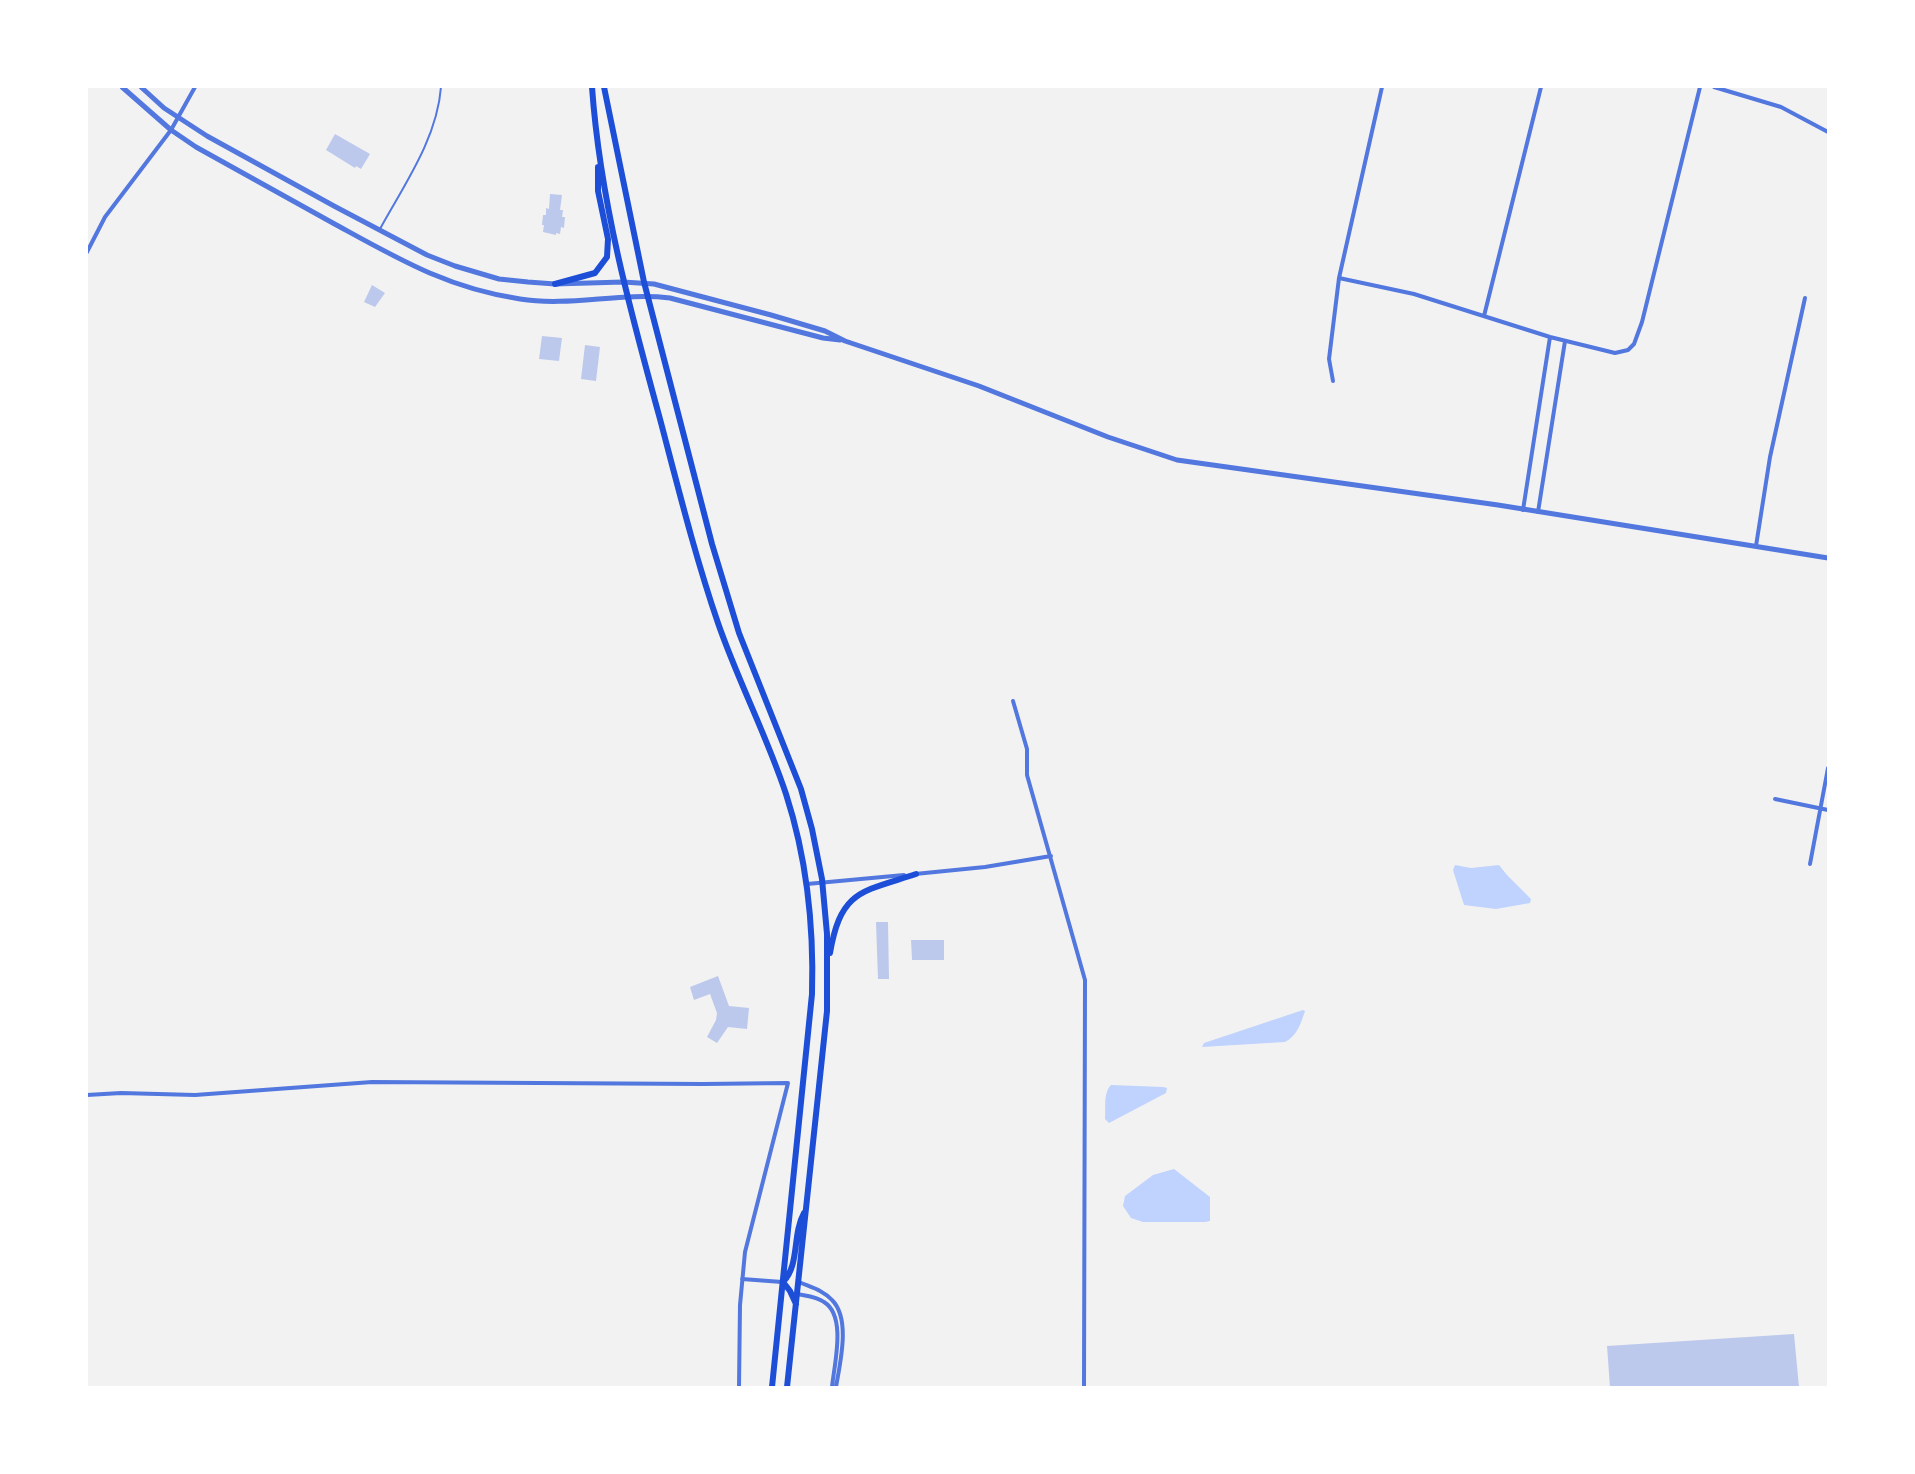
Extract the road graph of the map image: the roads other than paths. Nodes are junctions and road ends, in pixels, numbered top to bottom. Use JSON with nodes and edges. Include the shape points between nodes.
{"nodes":[{"id":1,"x":122,"y":87,"type":"edge"},
{"id":2,"x":141,"y":87,"type":"edge"},
{"id":3,"x":195,"y":87,"type":"edge"},
{"id":4,"x":441,"y":87,"type":"edge"},
{"id":5,"x":592,"y":87,"type":"edge"},
{"id":6,"x":604,"y":87,"type":"edge"},
{"id":7,"x":1382,"y":87,"type":"edge"},
{"id":8,"x":1541,"y":87,"type":"edge"},
{"id":9,"x":1700,"y":87,"type":"edge"},
{"id":10,"x":1714,"y":87,"type":"edge"},
{"id":11,"x":178,"y":118,"type":"junction"},
{"id":12,"x":171,"y":130,"type":"junction"},
{"id":13,"x":1828,"y":132,"type":"edge"},
{"id":14,"x":597,"y":146,"type":"junction"},
{"id":15,"x":380,"y":229,"type":"junction"},
{"id":16,"x":87,"y":252,"type":"edge"},
{"id":17,"x":1339,"y":278,"type":"junction"},
{"id":18,"x":623,"y":282,"type":"junction"},
{"id":19,"x":644,"y":282,"type":"junction"},
{"id":20,"x":555,"y":284,"type":"junction"},
{"id":21,"x":648,"y":296,"type":"junction"},
{"id":22,"x":628,"y":298,"type":"junction"},
{"id":23,"x":1805,"y":298,"type":"dead end"},
{"id":24,"x":1484,"y":316,"type":"junction"},
{"id":25,"x":1550,"y":337,"type":"junction"},
{"id":26,"x":1565,"y":340,"type":"junction"},
{"id":27,"x":845,"y":341,"type":"junction"},
{"id":28,"x":1333,"y":381,"type":"dead end"},
{"id":29,"x":1523,"y":510,"type":"junction"},
{"id":30,"x":1538,"y":512,"type":"junction"},
{"id":31,"x":1756,"y":547,"type":"junction"},
{"id":32,"x":1828,"y":558,"type":"edge"},
{"id":33,"x":1013,"y":701,"type":"dead end"},
{"id":34,"x":1828,"y":768,"type":"edge"},
{"id":35,"x":1775,"y":800,"type":"dead end"},
{"id":36,"x":1820,"y":808,"type":"junction"},
{"id":37,"x":1828,"y":810,"type":"edge"},
{"id":38,"x":1051,"y":856,"type":"junction"},
{"id":39,"x":1810,"y":864,"type":"dead end"},
{"id":40,"x":916,"y":874,"type":"junction"},
{"id":41,"x":822,"y":882,"type":"junction"},
{"id":42,"x":807,"y":884,"type":"junction"},
{"id":43,"x":828,"y":965,"type":"junction"},
{"id":44,"x":87,"y":1095,"type":"edge"},
{"id":45,"x":806,"y":1208,"type":"junction"},
{"id":46,"x":742,"y":1279,"type":"junction"},
{"id":47,"x":798,"y":1281,"type":"junction"},
{"id":48,"x":783,"y":1282,"type":"junction"},
{"id":49,"x":797,"y":1294,"type":"junction"},
{"id":50,"x":796,"y":1305,"type":"junction"},
{"id":51,"x":740,"y":1387,"type":"edge"},
{"id":52,"x":772,"y":1387,"type":"edge"},
{"id":53,"x":787,"y":1387,"type":"edge"},
{"id":54,"x":834,"y":1387,"type":"edge"},
{"id":55,"x":1084,"y":1387,"type":"edge"}],
"edges":[{"from":1,"to":12,"type":"street"},
{"from":2,"to":11,"type":"street"},
{"from":3,"to":11,"type":"street"},
{"from":4,"to":15,"type":"lane","via":[[422,153]]},
{"from":5,"to":14,"type":"main road"},
{"from":6,"to":19,"type":"main road"},
{"from":7,"to":17,"type":"street"},
{"from":8,"to":24,"type":"street"},
{"from":9,"to":26,"type":"street","via":[[1634,344],[1628,350],[1615,352]]},
{"from":10,"to":13,"type":"street","via":[[1781,107]]},
{"from":11,"to":12,"type":"street"},
{"from":11,"to":15,"type":"street"},
{"from":12,"to":16,"type":"street","via":[[105,217]]},
{"from":12,"to":22,"type":"street","via":[[402,261],[459,285],[529,300]]},
{"from":14,"to":18,"type":"main road"},
{"from":14,"to":20,"type":"main road","via":[[598,191],[608,239],[607,257],[595,273]]},
{"from":15,"to":20,"type":"street","via":[[427,255],[469,271],[499,279]]},
{"from":17,"to":24,"type":"street","via":[[1414,294]]},
{"from":17,"to":28,"type":"street","via":[[1329,359]]},
{"from":18,"to":19,"type":"street"},
{"from":18,"to":20,"type":"street"},
{"from":18,"to":22,"type":"main road"},
{"from":19,"to":21,"type":"main road"},
{"from":19,"to":27,"type":"street","via":[[771,315]]},
{"from":21,"to":22,"type":"street"},
{"from":21,"to":27,"type":"street"},
{"from":21,"to":41,"type":"main road","via":[[726,594],[801,789]]},
{"from":22,"to":42,"type":"main road","via":[[709,595],[786,792]]},
{"from":23,"to":31,"type":"street","via":[[1770,457]]},
{"from":24,"to":25,"type":"street"},
{"from":25,"to":26,"type":"street"},
{"from":25,"to":29,"type":"street"},
{"from":26,"to":30,"type":"street"},
{"from":27,"to":29,"type":"street","via":[[979,386],[1171,459]]},
{"from":29,"to":30,"type":"street"},
{"from":30,"to":31,"type":"street"},
{"from":31,"to":32,"type":"street"},
{"from":33,"to":38,"type":"street","via":[[1027,749],[1027,776]]},
{"from":34,"to":36,"type":"street"},
{"from":35,"to":36,"type":"street"},
{"from":36,"to":37,"type":"street"},
{"from":36,"to":39,"type":"street"},
{"from":38,"to":40,"type":"street"},
{"from":38,"to":55,"type":"street","via":[[1083,968],[1086,992]]},
{"from":40,"to":41,"type":"street"},
{"from":40,"to":43,"type":"main road","via":[[868,889],[848,903],[837,924]]},
{"from":41,"to":42,"type":"street"},
{"from":41,"to":43,"type":"main road"},
{"from":42,"to":48,"type":"main road","via":[[812,994]]},
{"from":43,"to":45,"type":"main road","via":[[827,1011]]},
{"from":44,"to":46,"type":"street","via":[[195,1095],[372,1082],[788,1083],[748,1233]]},
{"from":45,"to":47,"type":"main road"},
{"from":45,"to":48,"type":"main road","via":[[796,1231],[791,1275]]},
{"from":46,"to":48,"type":"street"},
{"from":46,"to":51,"type":"street"},
{"from":47,"to":49,"type":"main road"},
{"from":47,"to":54,"type":"street","via":[[827,1295],[839,1311],[842,1336]]},
{"from":48,"to":50,"type":"main road"},
{"from":48,"to":52,"type":"main road"},
{"from":49,"to":50,"type":"main road"},
{"from":49,"to":54,"type":"street","via":[[825,1302],[834,1315]]},
{"from":50,"to":53,"type":"main road"}]}
